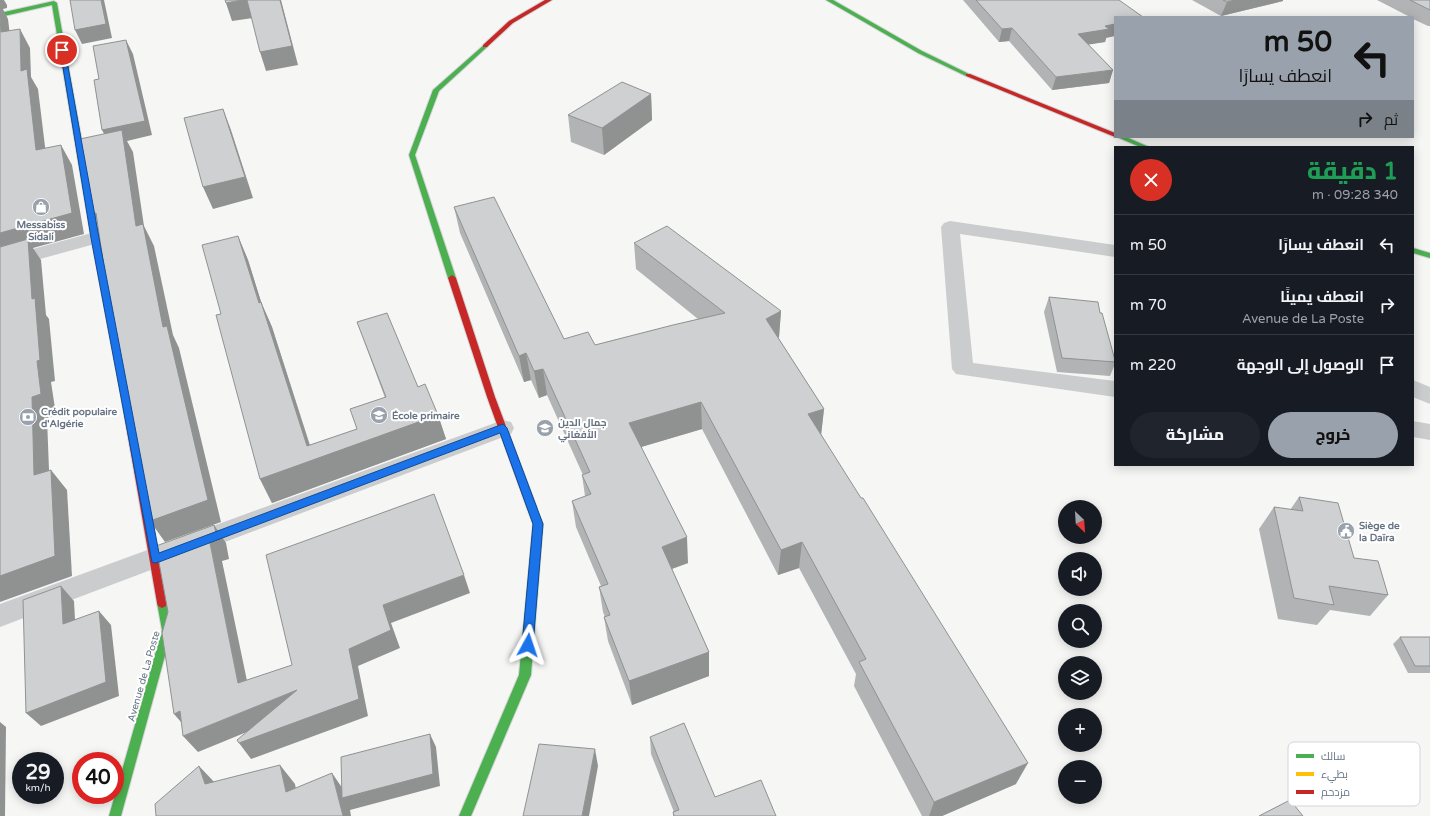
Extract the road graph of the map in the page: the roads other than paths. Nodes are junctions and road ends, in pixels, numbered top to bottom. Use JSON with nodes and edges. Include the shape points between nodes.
{"nodes":[{"id":1,"x":549,"y":0,"type":"edge"},
{"id":2,"x":829,"y":0,"type":"edge"},
{"id":3,"x":0,"y":15,"type":"edge"},
{"id":4,"x":1114,"y":135,"type":"edge"},
{"id":5,"x":1123,"y":138,"type":"edge"},
{"id":6,"x":1143,"y":146,"type":"edge"},
{"id":7,"x":95,"y":238,"type":"junction"},
{"id":8,"x":1414,"y":250,"type":"edge"},
{"id":9,"x":1114,"y":251,"type":"edge"},
{"id":10,"x":1430,"y":256,"type":"edge"},
{"id":11,"x":0,"y":264,"type":"edge"},
{"id":12,"x":1414,"y":388,"type":"edge"},
{"id":13,"x":1114,"y":389,"type":"edge"},
{"id":14,"x":1430,"y":396,"type":"edge"},
{"id":15,"x":503,"y":428,"type":"junction"},
{"id":16,"x":1414,"y":429,"type":"edge"},
{"id":17,"x":1430,"y":432,"type":"edge"},
{"id":18,"x":155,"y":559,"type":"junction"},
{"id":19,"x":0,"y":616,"type":"edge"},
{"id":20,"x":115,"y":816,"type":"edge"},
{"id":21,"x":465,"y":816,"type":"edge"}],
"edges":[{"from":1,"to":15,"type":"street","via":[[511,22],[436,90],[412,155]]},
{"from":2,"to":4,"type":"street","via":[[920,52],[980,81]]},
{"from":3,"to":7,"type":"street","name":"Avenue de La Poste","via":[[54,3]]},
{"from":5,"to":6,"type":"street"},
{"from":7,"to":11,"type":"street"},
{"from":7,"to":18,"type":"street","name":"Avenue de La Poste"},
{"from":8,"to":10,"type":"street"},
{"from":9,"to":13,"type":"street","via":[[950,227],[963,369]]},
{"from":12,"to":14,"type":"street"},
{"from":15,"to":18,"type":"street"},
{"from":15,"to":21,"type":"street","via":[[538,524],[525,676]]},
{"from":16,"to":17,"type":"street"},
{"from":18,"to":19,"type":"street"},
{"from":18,"to":20,"type":"street","name":"Avenue de La Poste","via":[[167,630]]}]}
